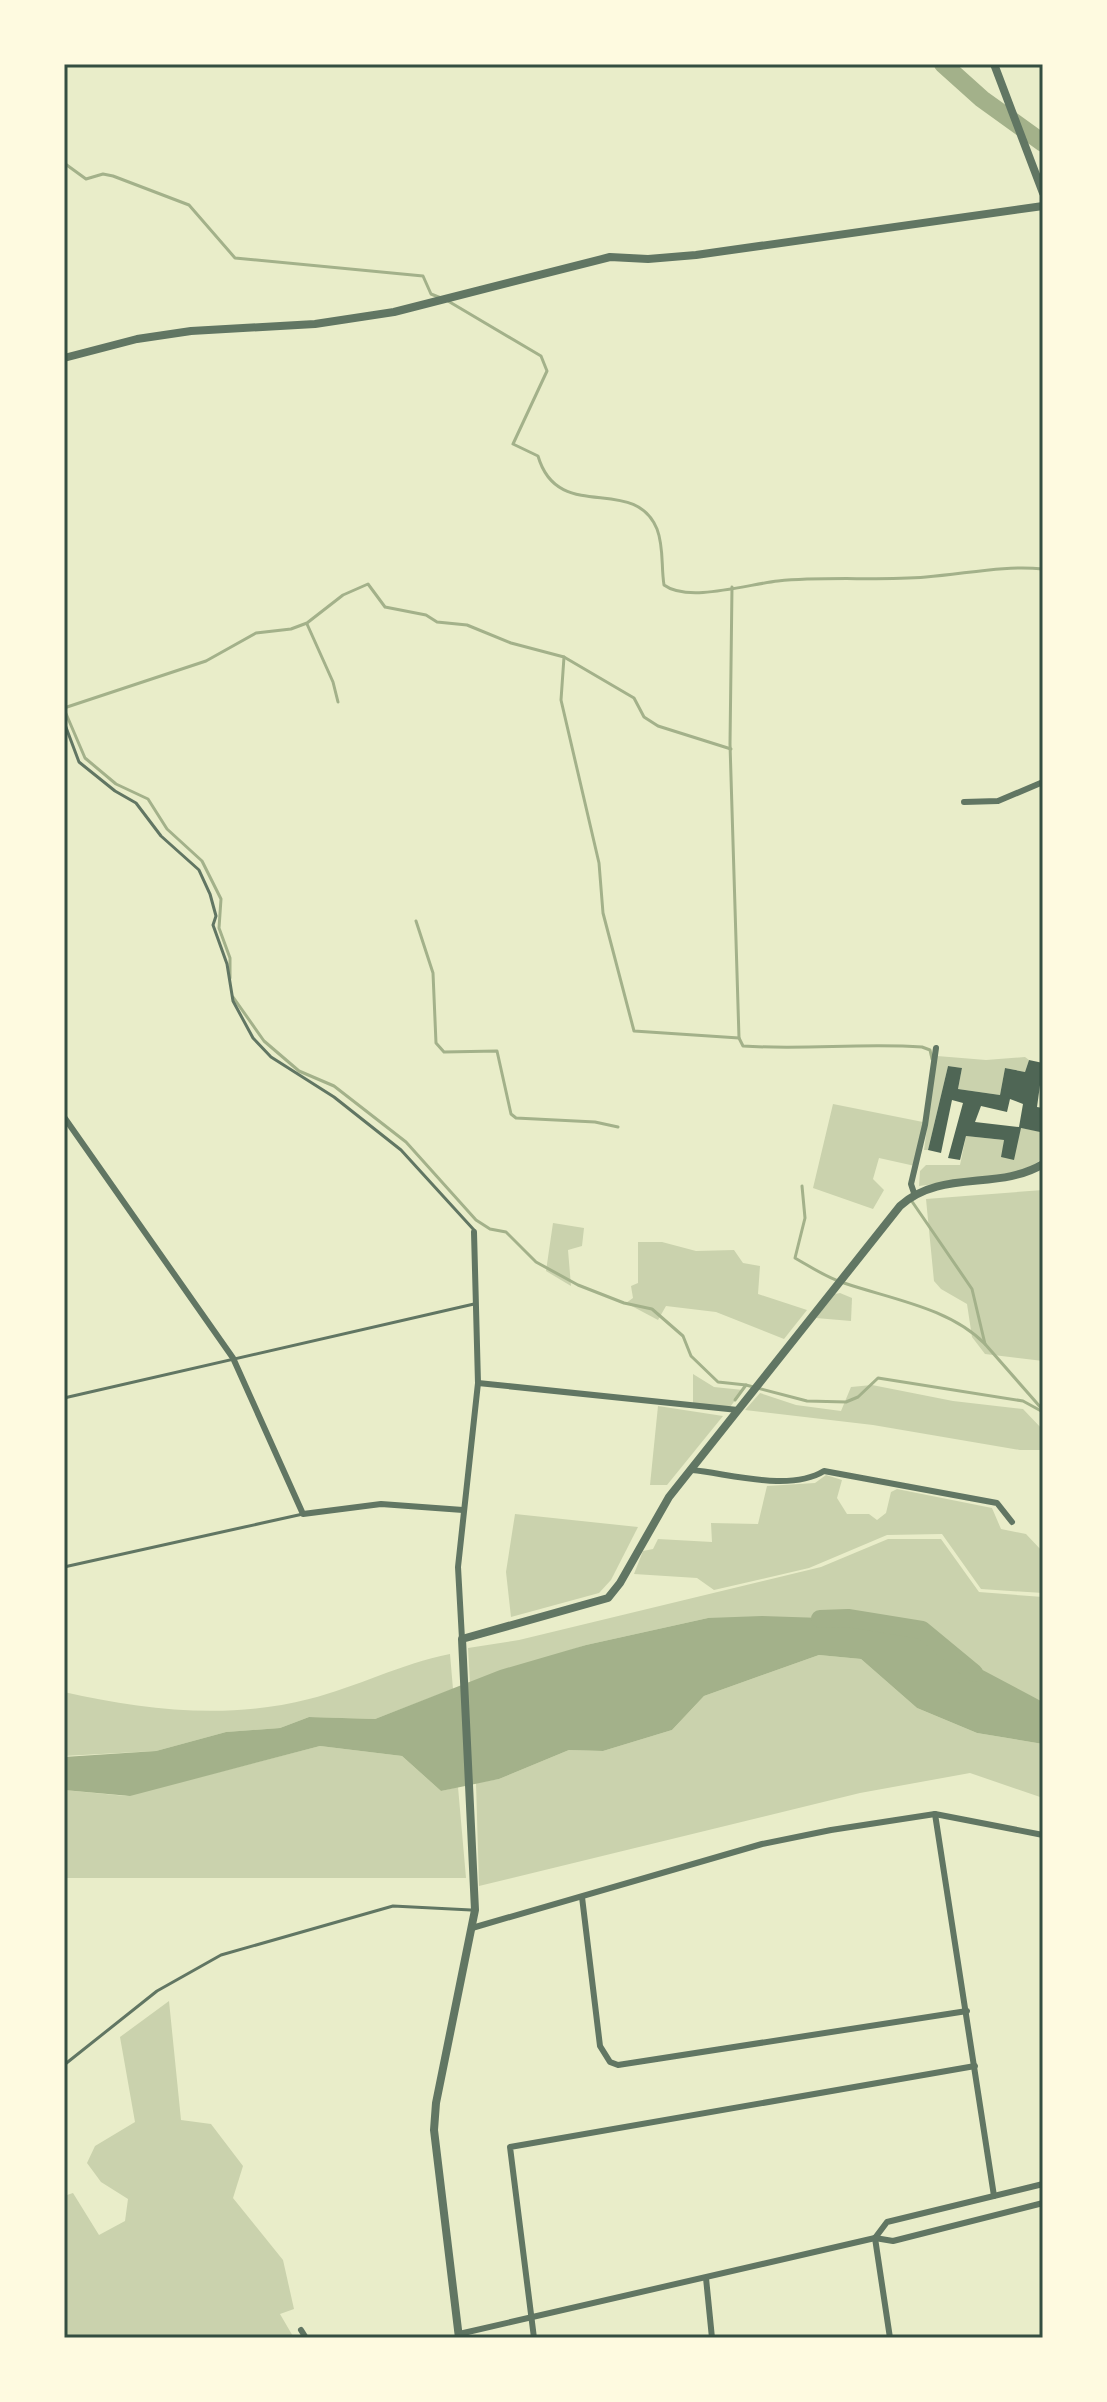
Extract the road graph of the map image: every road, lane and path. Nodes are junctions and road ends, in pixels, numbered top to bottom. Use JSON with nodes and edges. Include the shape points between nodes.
{"nodes":[{"id":1,"x":997,"y":68,"type":"edge"},
{"id":2,"x":1043,"y":193,"type":"edge"},
{"id":3,"x":1043,"y":206,"type":"edge"},
{"id":4,"x":64,"y":358,"type":"edge"},
{"id":5,"x":64,"y":722,"type":"edge"},
{"id":6,"x":1043,"y":782,"type":"edge"},
{"id":7,"x":964,"y":802,"type":"dead end"},
{"id":8,"x":936,"y":1048,"type":"dead end"},
{"id":9,"x":64,"y":1117,"type":"edge"},
{"id":10,"x":1043,"y":1164,"type":"edge"},
{"id":11,"x":914,"y":1193,"type":"junction"},
{"id":12,"x":474,"y":1232,"type":"joint"},
{"id":13,"x":477,"y":1304,"type":"junction"},
{"id":14,"x":233,"y":1358,"type":"junction"},
{"id":15,"x":478,"y":1383,"type":"junction"},
{"id":16,"x":64,"y":1398,"type":"edge"},
{"id":17,"x":738,"y":1410,"type":"junction"},
{"id":18,"x":692,"y":1470,"type":"junction"},
{"id":19,"x":463,"y":1510,"type":"junction"},
{"id":20,"x":303,"y":1514,"type":"junction"},
{"id":21,"x":1012,"y":1522,"type":"dead end"},
{"id":22,"x":64,"y":1567,"type":"edge"},
{"id":23,"x":462,"y":1639,"type":"junction"},
{"id":24,"x":935,"y":1814,"type":"junction"},
{"id":25,"x":1043,"y":1835,"type":"edge"},
{"id":26,"x":582,"y":1897,"type":"junction"},
{"id":27,"x":475,"y":1910,"type":"junction"},
{"id":28,"x":472,"y":1928,"type":"junction"},
{"id":29,"x":967,"y":2011,"type":"junction"},
{"id":30,"x":64,"y":2065,"type":"edge"},
{"id":31,"x":975,"y":2066,"type":"junction"},
{"id":32,"x":1043,"y":2184,"type":"edge"},
{"id":33,"x":994,"y":2196,"type":"junction"},
{"id":34,"x":1043,"y":2203,"type":"edge"},
{"id":35,"x":875,"y":2238,"type":"junction"},
{"id":36,"x":706,"y":2278,"type":"junction"},
{"id":37,"x":534,"y":2319,"type":"junction"},
{"id":38,"x":301,"y":2330,"type":"dead end"},
{"id":39,"x":459,"y":2336,"type":"edge"},
{"id":40,"x":306,"y":2338,"type":"edge"},
{"id":41,"x":534,"y":2338,"type":"edge"},
{"id":42,"x":712,"y":2338,"type":"edge"},
{"id":43,"x":890,"y":2338,"type":"edge"}],
"edges":[{"from":1,"to":2,"type":"street"},
{"from":3,"to":4,"type":"street","via":[[696,255],[610,257],[394,312],[315,324],[191,331]]},
{"from":5,"to":12,"type":"lane","via":[[79,762],[136,803],[161,836],[199,870],[216,916],[213,925],[233,1001],[253,1038],[271,1057],[334,1097],[401,1150]]},
{"from":6,"to":7,"type":"street","via":[[998,801]]},
{"from":8,"to":11,"type":"street","via":[[911,1184]]},
{"from":9,"to":14,"type":"street"},
{"from":10,"to":11,"type":"street","via":[[1025,1175],[932,1186]]},
{"from":11,"to":17,"type":"street"},
{"from":12,"to":13,"type":"street"},
{"from":13,"to":14,"type":"lane"},
{"from":13,"to":15,"type":"street"},
{"from":14,"to":16,"type":"lane"},
{"from":14,"to":20,"type":"street"},
{"from":15,"to":17,"type":"street"},
{"from":15,"to":19,"type":"street"},
{"from":17,"to":18,"type":"street"},
{"from":18,"to":21,"type":"street","via":[[789,1481],[810,1480],[824,1471],[997,1503]]},
{"from":18,"to":23,"type":"street","via":[[669,1497],[608,1598]]},
{"from":19,"to":20,"type":"street","via":[[381,1504]]},
{"from":19,"to":23,"type":"street","via":[[458,1567]]},
{"from":20,"to":22,"type":"lane"},
{"from":23,"to":27,"type":"street"},
{"from":24,"to":25,"type":"street"},
{"from":24,"to":26,"type":"street","via":[[762,1844]]},
{"from":24,"to":29,"type":"street"},
{"from":26,"to":28,"type":"street"},
{"from":26,"to":29,"type":"street","via":[[600,2046],[618,2065]]},
{"from":27,"to":28,"type":"street"},
{"from":27,"to":30,"type":"lane","via":[[393,1906],[221,1955],[157,1991]]},
{"from":28,"to":39,"type":"street","via":[[434,2130]]},
{"from":29,"to":31,"type":"street"},
{"from":31,"to":33,"type":"street"},
{"from":31,"to":37,"type":"street","via":[[510,2147]]},
{"from":32,"to":33,"type":"street"},
{"from":33,"to":35,"type":"street","via":[[887,2222]]},
{"from":34,"to":35,"type":"street","via":[[893,2241]]},
{"from":35,"to":36,"type":"street"},
{"from":35,"to":43,"type":"street"},
{"from":36,"to":37,"type":"street"},
{"from":36,"to":42,"type":"street"},
{"from":37,"to":39,"type":"street"},
{"from":37,"to":41,"type":"street"},
{"from":38,"to":40,"type":"street"}]}
